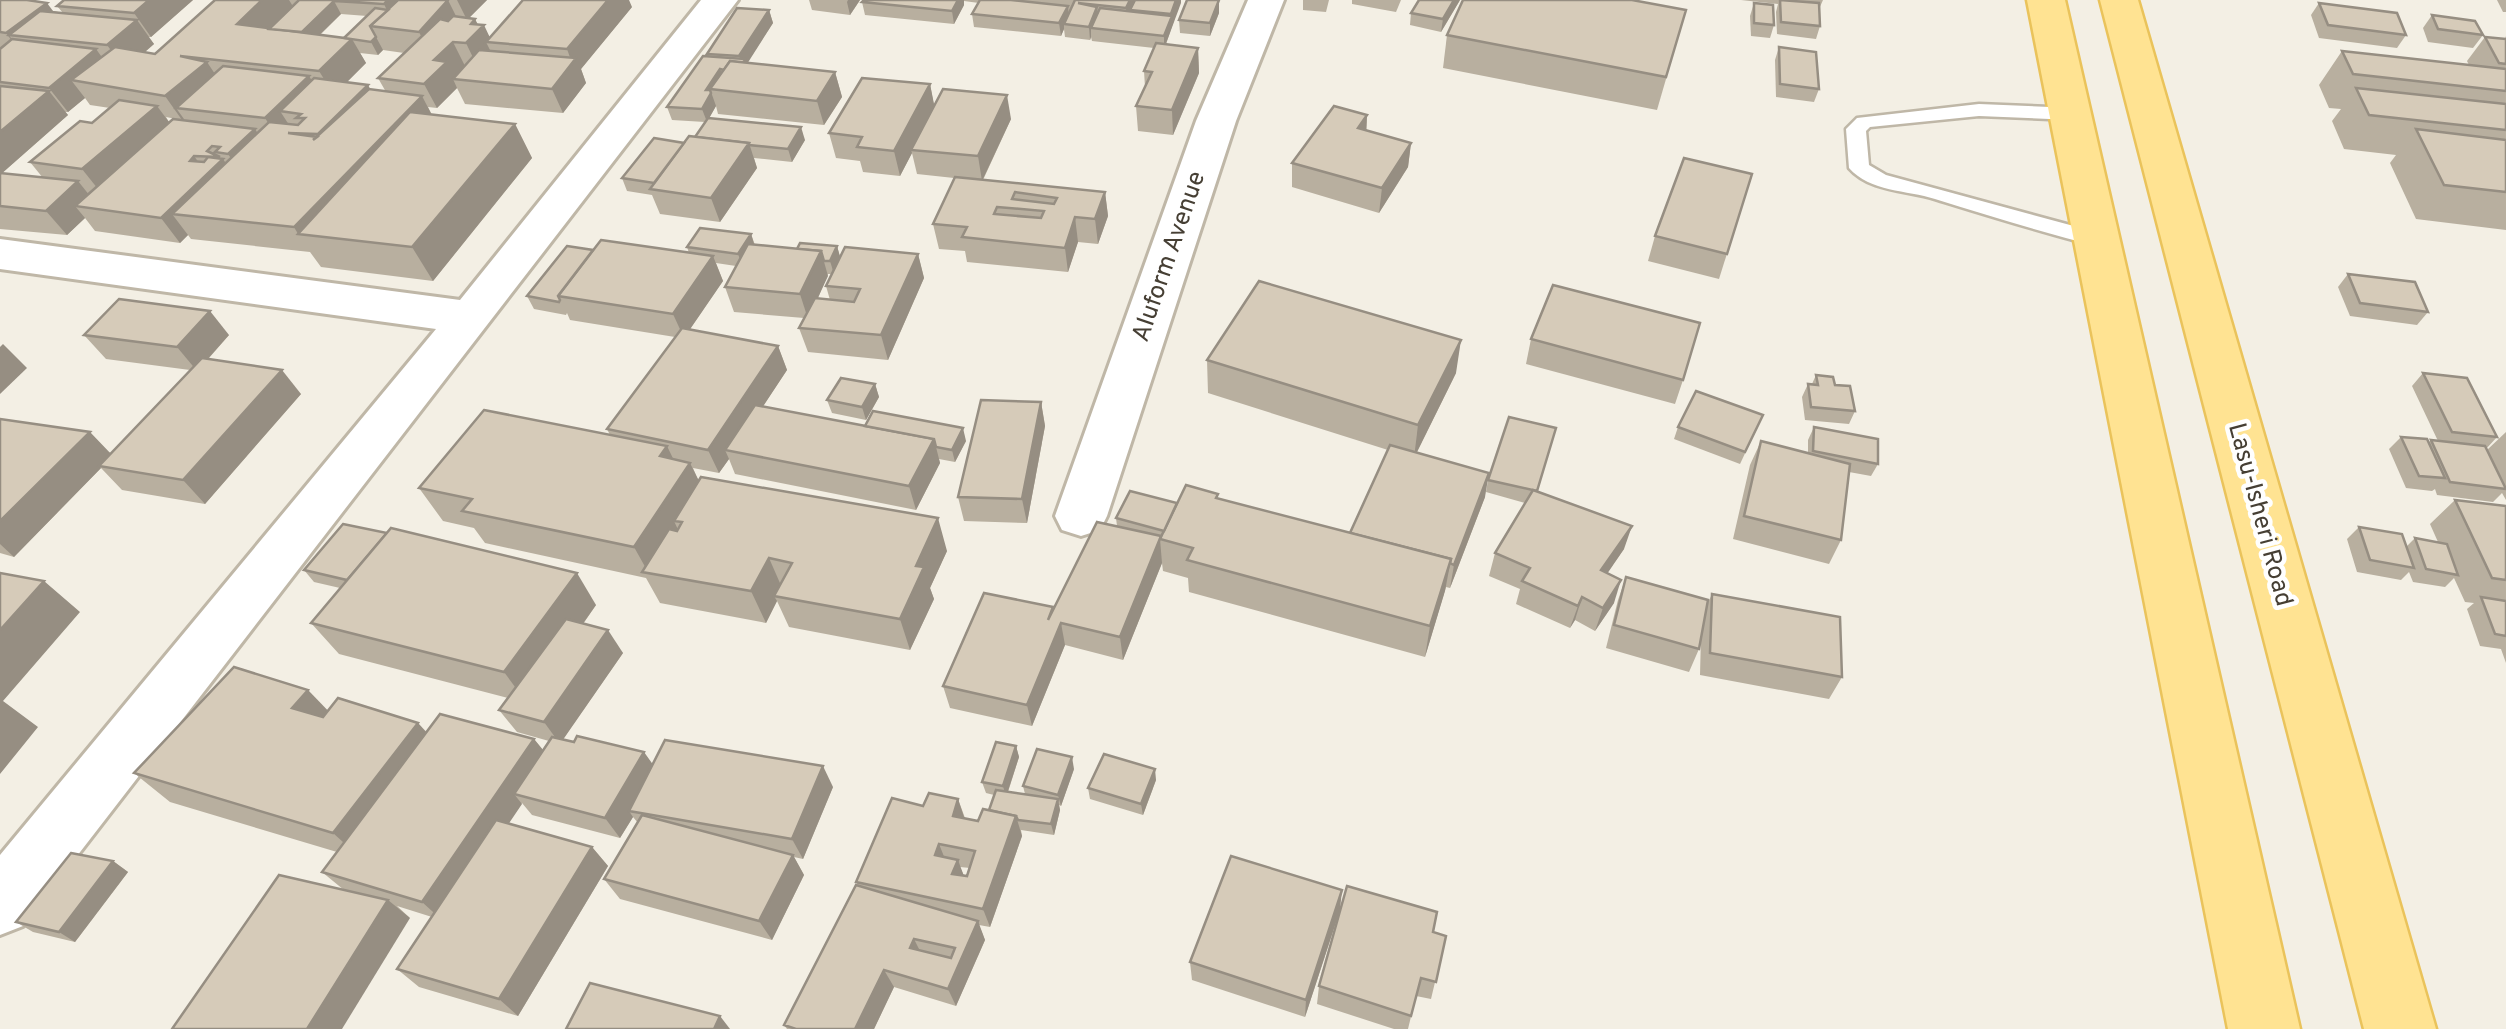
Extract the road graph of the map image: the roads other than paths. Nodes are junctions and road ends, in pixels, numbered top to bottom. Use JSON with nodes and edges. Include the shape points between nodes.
{"nodes":[{"id":1,"x":720,"y":0,"type":"edge"},
{"id":2,"x":1266,"y":0,"type":"edge"},
{"id":3,"x":2046,"y":0,"type":"edge"},
{"id":4,"x":2119,"y":0,"type":"edge"},
{"id":5,"x":2073,"y":114,"type":"junction"},
{"id":6,"x":2100,"y":240,"type":"junction"},
{"id":7,"x":0,"y":254,"type":"edge"},
{"id":8,"x":471,"y":318,"type":"junction"},
{"id":9,"x":1081,"y":516,"type":"dead end"},
{"id":10,"x":0,"y":904,"type":"edge"},
{"id":11,"x":2264,"y":1029,"type":"edge"},
{"id":12,"x":2400,"y":1029,"type":"edge"}],
"edges":[{"from":1,"to":8,"type":"street"},
{"from":2,"to":9,"type":"street","name":"Aluform Avenue","via":[[1216,121]]},
{"from":3,"to":5,"type":"main road"},
{"from":4,"to":12,"type":"main road","name":"Lasu-Isheri Road"},
{"from":5,"to":6,"type":"main road"},
{"from":5,"to":6,"type":"lane","via":[[1979,110],[1864,122],[1856,129],[1860,168],[1880,180]]},
{"from":6,"to":11,"type":"main road"},
{"from":7,"to":8,"type":"street"},
{"from":8,"to":10,"type":"street"}]}
